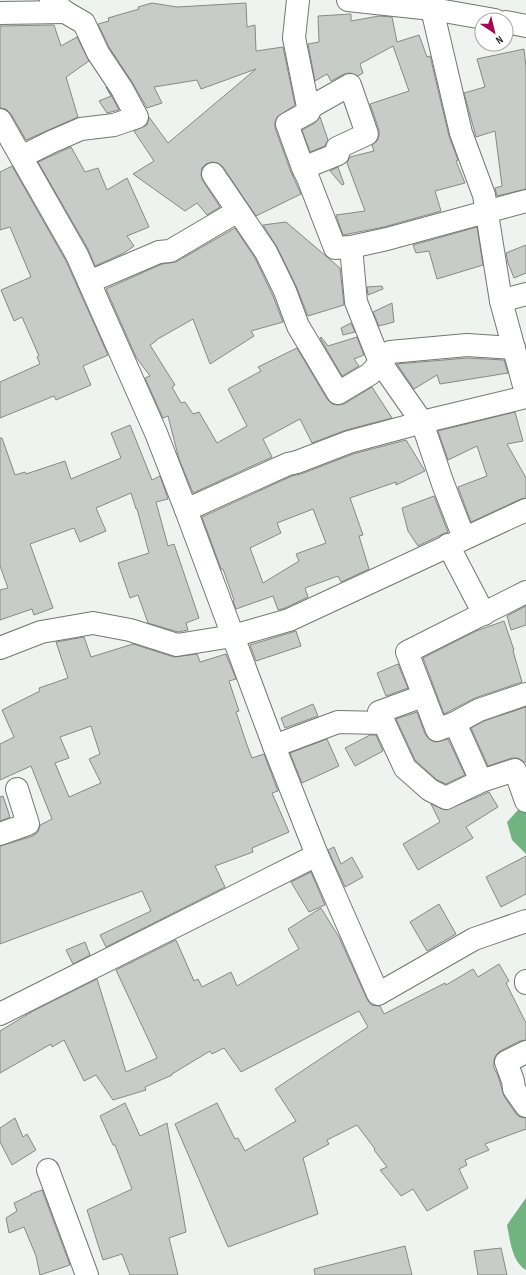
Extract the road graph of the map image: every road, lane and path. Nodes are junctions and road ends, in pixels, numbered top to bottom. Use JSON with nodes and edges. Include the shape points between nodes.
{"nodes":[{"id":1,"x":298,"y":0,"type":"edge"},
{"id":2,"x":348,"y":0,"type":"edge"},
{"id":3,"x":406,"y":3,"type":"edge"},
{"id":4,"x":58,"y":6,"type":"edge"},
{"id":5,"x":432,"y":9,"type":"junction"},
{"id":6,"x":0,"y":13,"type":"edge"},
{"id":7,"x":474,"y":16,"type":"edge"},
{"id":8,"x":514,"y":24,"type":"edge"},
{"id":9,"x":526,"y":26,"type":"edge"},
{"id":10,"x":309,"y":108,"type":"junction"},
{"id":11,"x":0,"y":120,"type":"edge"},
{"id":12,"x":21,"y":157,"type":"junction"},
{"id":13,"x":303,"y":168,"type":"junction"},
{"id":14,"x":213,"y":174,"type":"dead end"},
{"id":15,"x":526,"y":201,"type":"edge"},
{"id":16,"x":238,"y":211,"type":"junction"},
{"id":17,"x":486,"y":211,"type":"junction"},
{"id":18,"x":351,"y":247,"type":"junction"},
{"id":19,"x":89,"y":282,"type":"junction"},
{"id":20,"x":526,"y":294,"type":"edge"},
{"id":21,"x":501,"y":301,"type":"junction"},
{"id":22,"x":514,"y":348,"type":"junction"},
{"id":23,"x":380,"y":362,"type":"junction"},
{"id":24,"x":526,"y":393,"type":"edge"},
{"id":25,"x":526,"y":397,"type":"edge"},
{"id":26,"x":424,"y":421,"type":"junction"},
{"id":27,"x":186,"y":510,"type":"junction"},
{"id":28,"x":526,"y":510,"type":"edge"},
{"id":29,"x":456,"y":542,"type":"junction"},
{"id":30,"x":526,"y":592,"type":"edge"},
{"id":31,"x":484,"y":614,"type":"junction"},
{"id":32,"x":233,"y":636,"type":"junction"},
{"id":33,"x":0,"y":648,"type":"edge"},
{"id":34,"x":526,"y":694,"type":"edge"},
{"id":35,"x":423,"y":696,"type":"junction"},
{"id":36,"x":384,"y":723,"type":"junction"},
{"id":37,"x":455,"y":723,"type":"junction"},
{"id":38,"x":274,"y":746,"type":"junction"},
{"id":39,"x":481,"y":781,"type":"junction"},
{"id":40,"x":18,"y":789,"type":"dead end"},
{"id":41,"x":526,"y":801,"type":"edge"},
{"id":42,"x":0,"y":834,"type":"edge"},
{"id":43,"x":317,"y":855,"type":"junction"},
{"id":44,"x":526,"y":921,"type":"edge"},
{"id":45,"x":0,"y":1014,"type":"edge"},
{"id":46,"x":526,"y":1052,"type":"edge"},
{"id":47,"x":526,"y":1106,"type":"edge"},
{"id":48,"x":48,"y":1170,"type":"dead end"},
{"id":49,"x":87,"y":1275,"type":"edge"}],
"edges":[{"from":1,"to":10,"type":"street","via":[[294,38]]},
{"from":2,"to":3,"type":"street"},
{"from":3,"to":5,"type":"street"},
{"from":4,"to":6,"type":"street"},
{"from":4,"to":12,"type":"street","via":[[84,24],[98,53],[137,117],[114,125],[82,129]]},
{"from":5,"to":7,"type":"street"},
{"from":5,"to":17,"type":"street","via":[[461,133],[484,194]]},
{"from":8,"to":9,"type":"street"},
{"from":10,"to":13,"type":"street","via":[[309,112],[287,124]]},
{"from":10,"to":13,"type":"street","via":[[350,85],[366,134],[337,148],[338,154]]},
{"from":11,"to":12,"type":"street"},
{"from":12,"to":19,"type":"street","via":[[77,255]]},
{"from":13,"to":18,"type":"street","via":[[335,248]]},
{"from":14,"to":16,"type":"street"},
{"from":15,"to":17,"type":"street"},
{"from":16,"to":19,"type":"street","via":[[170,251],[159,252]]},
{"from":16,"to":23,"type":"street","via":[[266,252],[298,326],[338,393],[370,374]]},
{"from":17,"to":18,"type":"street"},
{"from":17,"to":21,"type":"street"},
{"from":18,"to":23,"type":"street","via":[[356,302]]},
{"from":19,"to":27,"type":"street","via":[[156,433]]},
{"from":20,"to":21,"type":"street"},
{"from":21,"to":22,"type":"street"},
{"from":22,"to":23,"type":"street","via":[[467,345],[402,350],[390,352]]},
{"from":22,"to":24,"type":"street"},
{"from":23,"to":26,"type":"street"},
{"from":25,"to":26,"type":"street"},
{"from":26,"to":27,"type":"street","via":[[349,442],[288,464]]},
{"from":26,"to":29,"type":"street","via":[[443,484]]},
{"from":27,"to":32,"type":"street"},
{"from":28,"to":29,"type":"street"},
{"from":29,"to":31,"type":"street"},
{"from":29,"to":32,"type":"street","via":[[289,620]]},
{"from":30,"to":31,"type":"street"},
{"from":31,"to":35,"type":"street","via":[[407,652]]},
{"from":32,"to":33,"type":"street","via":[[177,645],[130,630],[93,623],[41,632]]},
{"from":32,"to":38,"type":"street"},
{"from":34,"to":37,"type":"street","via":[[479,710]]},
{"from":35,"to":36,"type":"street","via":[[379,712]]},
{"from":35,"to":37,"type":"street","via":[[437,730]]},
{"from":36,"to":38,"type":"street","via":[[338,722]]},
{"from":36,"to":39,"type":"street","via":[[405,768],[430,790],[446,798]]},
{"from":37,"to":39,"type":"street"},
{"from":38,"to":43,"type":"street"},
{"from":39,"to":41,"type":"street","via":[[515,770]]},
{"from":40,"to":42,"type":"street","via":[[28,824]]},
{"from":43,"to":44,"type":"street","via":[[378,994],[474,939]]},
{"from":43,"to":45,"type":"street"},
{"from":46,"to":47,"type":"street","via":[[506,1062],[514,1089]]},
{"from":48,"to":49,"type":"street"}]}
